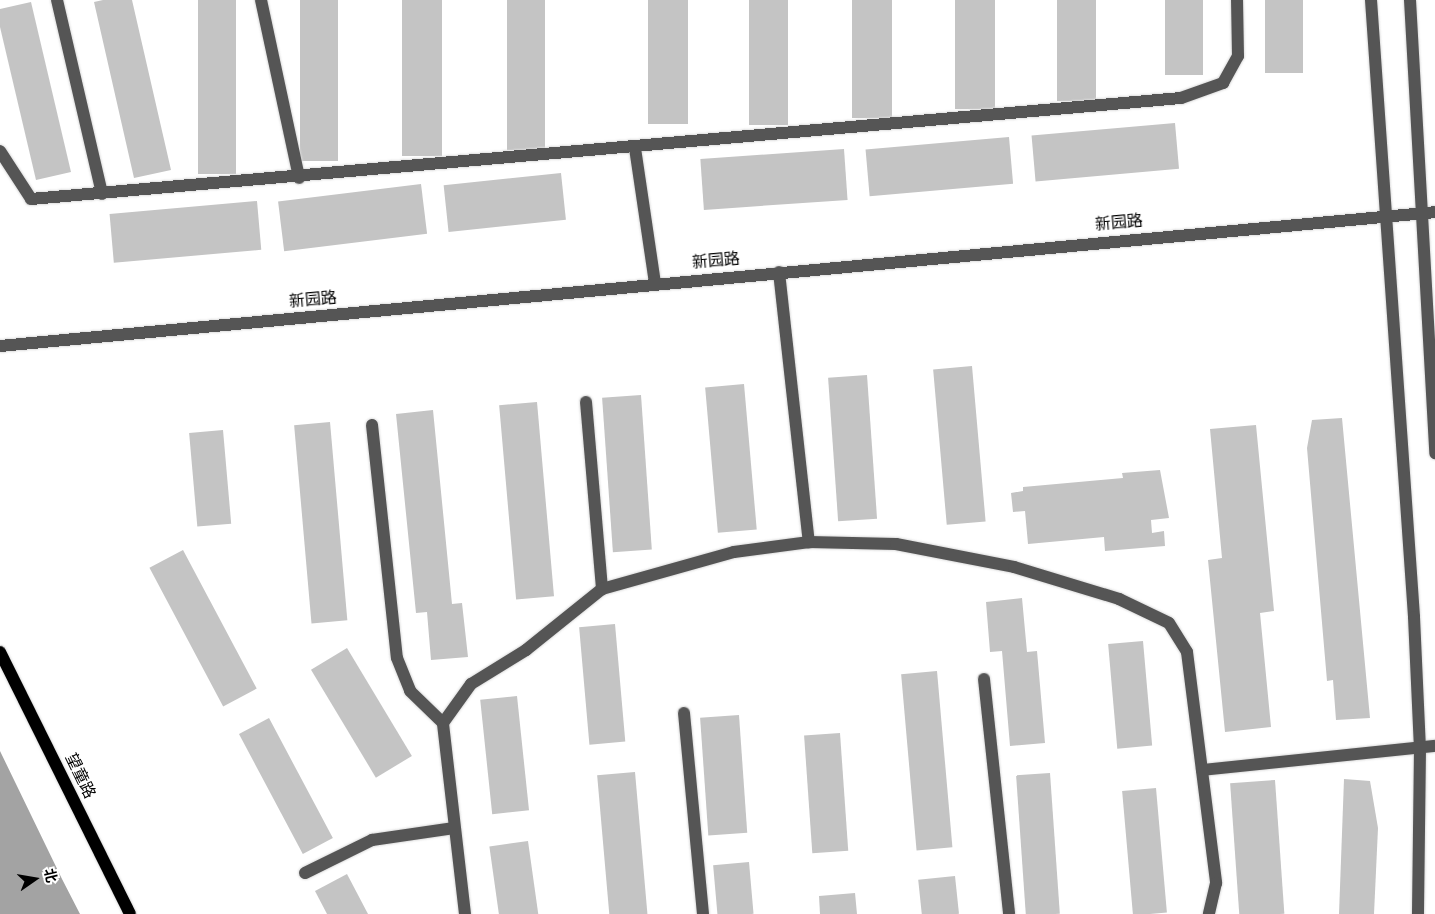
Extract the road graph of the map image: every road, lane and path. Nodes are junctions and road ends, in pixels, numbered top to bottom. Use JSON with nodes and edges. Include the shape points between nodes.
{"nodes":[{"id":1,"x":261,"y":0,"type":"edge"},
{"id":2,"x":1237,"y":0,"type":"edge"},
{"id":3,"x":1371,"y":0,"type":"edge"},
{"id":4,"x":1410,"y":0,"type":"edge"},
{"id":5,"x":61,"y":1,"type":"edge"},
{"id":6,"x":635,"y":148,"type":"junction"},
{"id":7,"x":0,"y":151,"type":"edge"},
{"id":8,"x":299,"y":178,"type":"junction"},
{"id":9,"x":102,"y":194,"type":"junction"},
{"id":10,"x":1429,"y":213,"type":"edge"},
{"id":11,"x":1386,"y":214,"type":"junction"},
{"id":12,"x":779,"y":272,"type":"junction"},
{"id":13,"x":655,"y":284,"type":"junction"},
{"id":14,"x":0,"y":346,"type":"edge"},
{"id":15,"x":586,"y":402,"type":"dead end"},
{"id":16,"x":372,"y":425,"type":"dead end"},
{"id":17,"x":1435,"y":453,"type":"edge"},
{"id":18,"x":809,"y":542,"type":"junction"},
{"id":19,"x":602,"y":589,"type":"junction"},
{"id":20,"x":0,"y":652,"type":"edge"},
{"id":21,"x":984,"y":679,"type":"dead end"},
{"id":22,"x":684,"y":712,"type":"dead end"},
{"id":23,"x":444,"y":723,"type":"junction"},
{"id":24,"x":1435,"y":746,"type":"edge"},
{"id":25,"x":1420,"y":748,"type":"junction"},
{"id":26,"x":1202,"y":770,"type":"junction"},
{"id":27,"x":454,"y":828,"type":"junction"},
{"id":28,"x":305,"y":873,"type":"dead end"},
{"id":29,"x":130,"y":914,"type":"edge"},
{"id":30,"x":465,"y":914,"type":"edge"},
{"id":31,"x":702,"y":914,"type":"edge"},
{"id":32,"x":1010,"y":914,"type":"edge"},
{"id":33,"x":1209,"y":914,"type":"edge"},
{"id":34,"x":1418,"y":914,"type":"edge"}],
"edges":[{"from":1,"to":8,"type":"street"},
{"from":2,"to":6,"type":"street","via":[[1238,56],[1227,76],[1223,83],[1181,98]]},
{"from":3,"to":11,"type":"street"},
{"from":4,"to":10,"type":"street"},
{"from":5,"to":9,"type":"street"},
{"from":6,"to":8,"type":"street"},
{"from":6,"to":13,"type":"street"},
{"from":7,"to":9,"type":"street","via":[[31,200]]},
{"from":8,"to":9,"type":"street"},
{"from":10,"to":11,"type":"street","name":"新园路"},
{"from":10,"to":17,"type":"street"},
{"from":11,"to":12,"type":"street","name":"新园路"},
{"from":11,"to":25,"type":"street"},
{"from":12,"to":13,"type":"street","name":"新园路"},
{"from":12,"to":18,"type":"street"},
{"from":13,"to":14,"type":"street","name":"新园路"},
{"from":15,"to":19,"type":"street"},
{"from":16,"to":23,"type":"street","via":[[397,658],[410,691]]},
{"from":18,"to":19,"type":"street","via":[[734,552]]},
{"from":18,"to":26,"type":"street","via":[[896,544],[1014,567],[1119,599],[1169,623],[1187,652]]},
{"from":19,"to":23,"type":"street","via":[[526,650],[471,684]]},
{"from":20,"to":29,"type":"main road","name":"望童路"},
{"from":21,"to":32,"type":"street"},
{"from":22,"to":31,"type":"street"},
{"from":23,"to":27,"type":"street"},
{"from":24,"to":25,"type":"street"},
{"from":25,"to":26,"type":"street"},
{"from":25,"to":34,"type":"street"},
{"from":26,"to":33,"type":"street","via":[[1216,883]]},
{"from":27,"to":28,"type":"street","via":[[372,840]]},
{"from":27,"to":30,"type":"street"}]}
